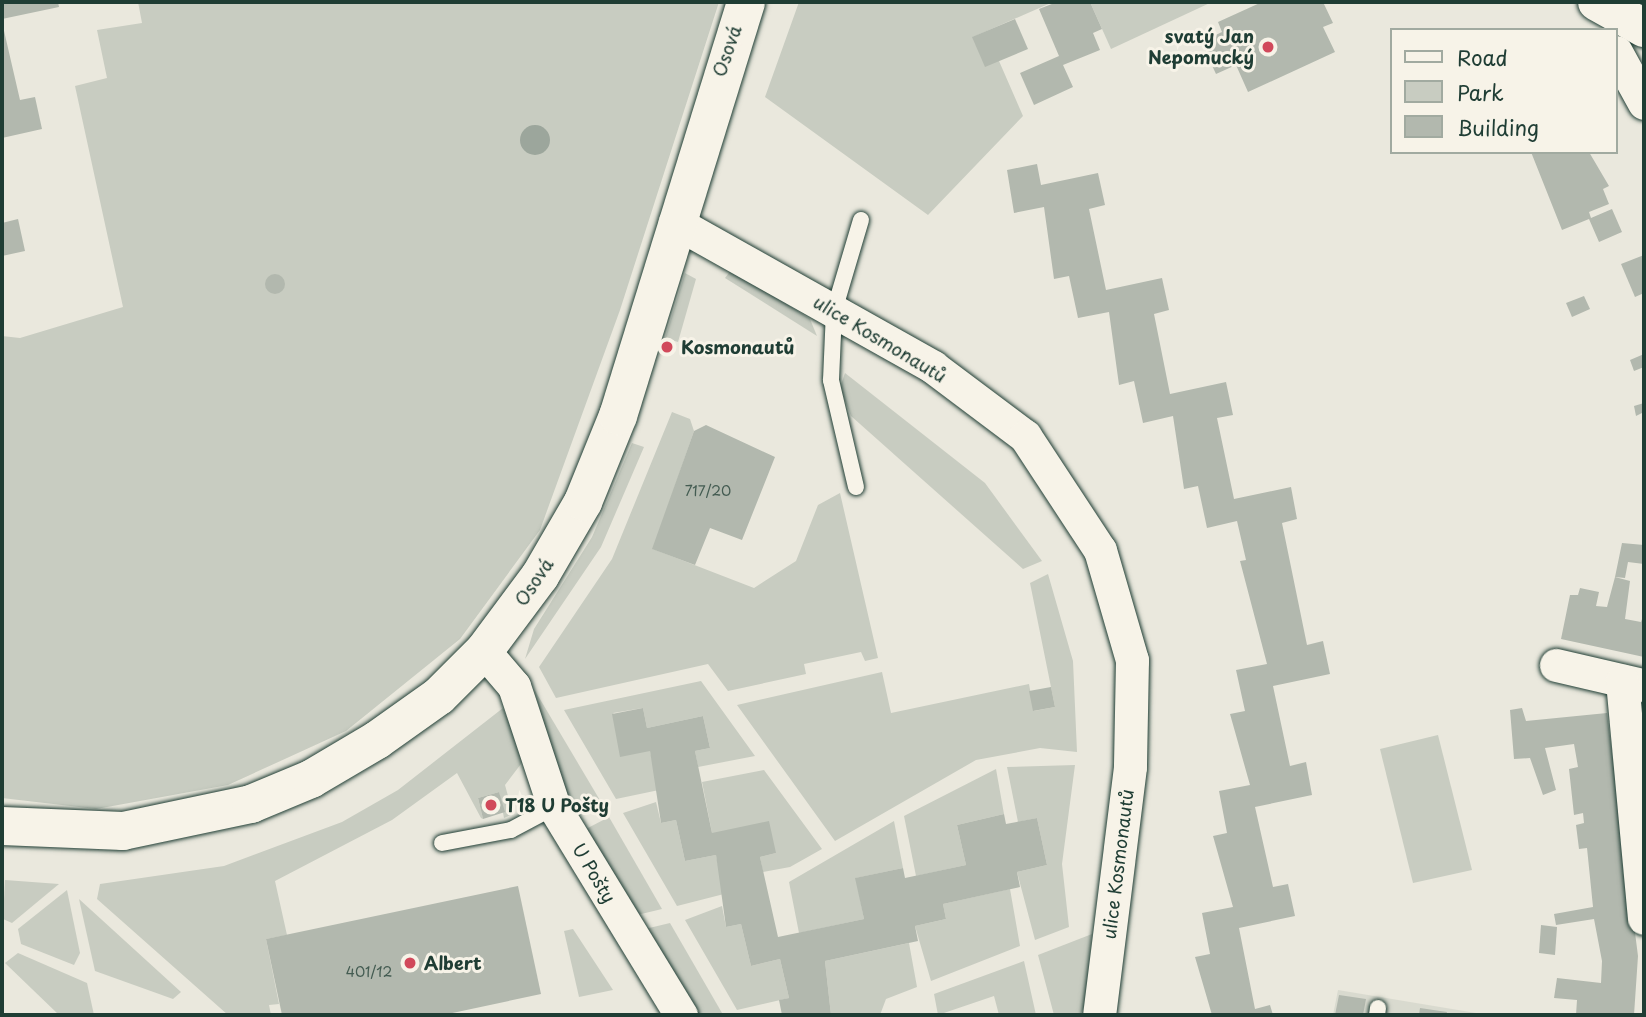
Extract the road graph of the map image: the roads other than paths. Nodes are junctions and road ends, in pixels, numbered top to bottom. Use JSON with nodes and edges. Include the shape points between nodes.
{"nodes":[{"id":1,"x":746,"y":2,"type":"edge"},
{"id":2,"x":1620,"y":27,"type":"edge"},
{"id":3,"x":1644,"y":103,"type":"edge"},
{"id":4,"x":861,"y":220,"type":"dead end"},
{"id":5,"x":675,"y":222,"type":"junction"},
{"id":6,"x":834,"y":311,"type":"junction"},
{"id":7,"x":856,"y":487,"type":"dead end"},
{"id":8,"x":484,"y":651,"type":"junction"},
{"id":9,"x":1556,"y":665,"type":"dead end"},
{"id":10,"x":1633,"y":683,"type":"edge"},
{"id":11,"x":554,"y":807,"type":"junction"},
{"id":12,"x":2,"y":826,"type":"edge"},
{"id":13,"x":442,"y":843,"type":"dead end"},
{"id":14,"x":1644,"y":918,"type":"edge"},
{"id":15,"x":681,"y":1015,"type":"edge"},
{"id":16,"x":1099,"y":1015,"type":"edge"}],
"edges":[{"from":1,"to":5,"type":"street","name":"Osová"},
{"from":2,"to":3,"type":"street"},
{"from":4,"to":6,"type":"lane"},
{"from":5,"to":6,"type":"street","name":"ulice Kosmonautů"},
{"from":5,"to":8,"type":"street","name":"Osová","via":[[618,416],[583,502],[540,576]]},
{"from":6,"to":7,"type":"lane","via":[[831,380]]},
{"from":6,"to":16,"type":"street","name":"ulice Kosmonautů","via":[[933,368],[1025,436],[1100,550],[1132,660],[1130,766]]},
{"from":8,"to":11,"type":"street","name":"U Pošty","via":[[514,686]]},
{"from":8,"to":12,"type":"street","name":"Osová","via":[[439,696],[377,740],[311,779],[251,804],[123,831]]},
{"from":9,"to":10,"type":"street"},
{"from":10,"to":14,"type":"street"},
{"from":11,"to":13,"type":"lane","via":[[512,830]]},
{"from":11,"to":15,"type":"street","name":"U Pošty"}]}
